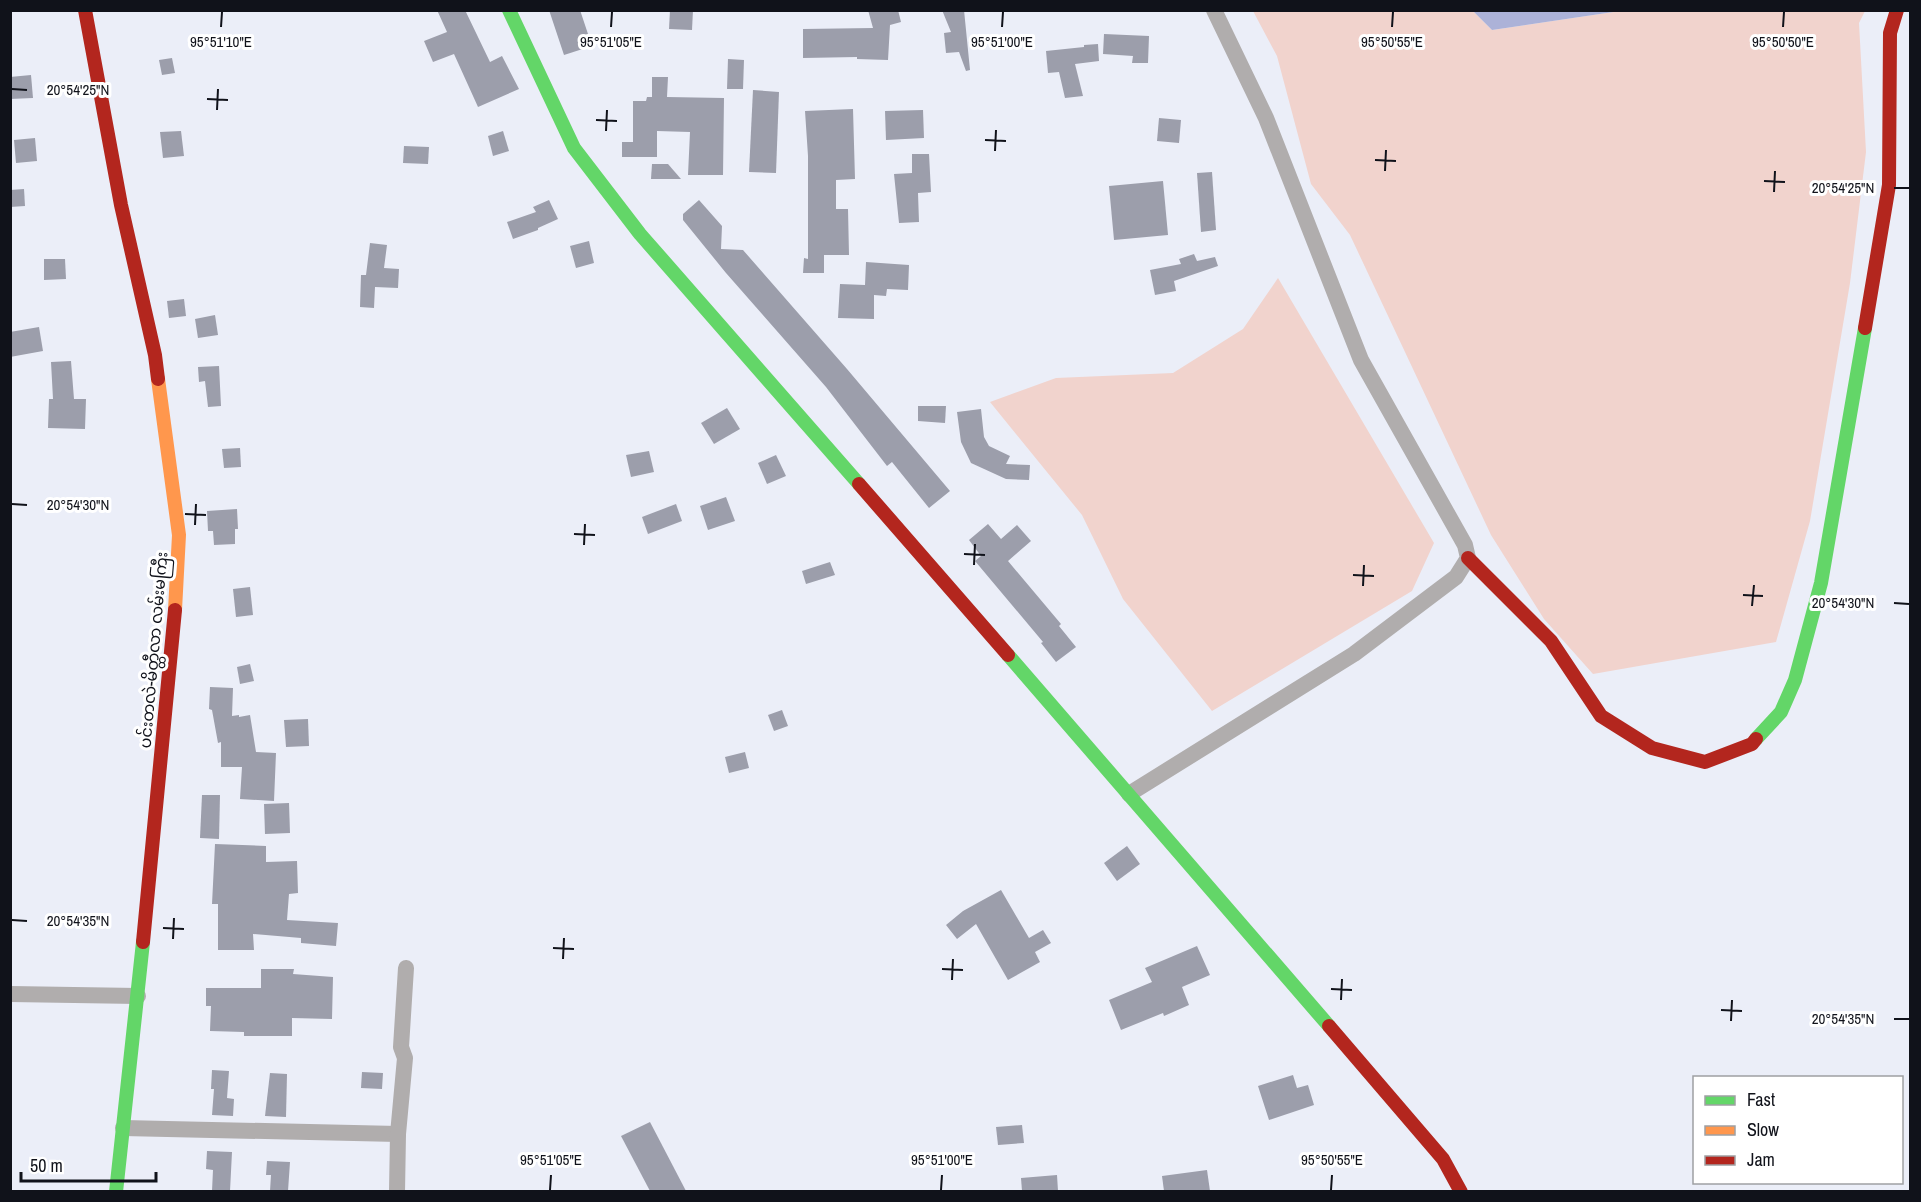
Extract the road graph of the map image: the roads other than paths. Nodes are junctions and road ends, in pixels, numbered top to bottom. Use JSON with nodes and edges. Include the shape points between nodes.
{"nodes":[{"id":1,"x":85,"y":10,"type":"edge"},
{"id":2,"x":510,"y":10,"type":"edge"},
{"id":3,"x":1214,"y":10,"type":"edge"},
{"id":4,"x":1897,"y":10,"type":"edge"},
{"id":5,"x":1468,"y":558,"type":"junction"},
{"id":6,"x":1129,"y":794,"type":"junction"},
{"id":7,"x":405,"y":968,"type":"dead end"},
{"id":8,"x":10,"y":994,"type":"edge"},
{"id":9,"x":138,"y":996,"type":"junction"},
{"id":10,"x":123,"y":1128,"type":"junction"},
{"id":11,"x":398,"y":1134,"type":"junction"},
{"id":12,"x":116,"y":1191,"type":"edge"},
{"id":13,"x":397,"y":1191,"type":"edge"},
{"id":14,"x":1461,"y":1191,"type":"edge"}],
"edges":[{"from":1,"to":9,"type":"street","name":"ပင်းတလဲ-မိတ္ထီလာ လမ်းမကြီး","via":[[121,205],[155,355],[179,535],[174,629]]},
{"from":2,"to":6,"type":"street","via":[[574,148],[640,234]]},
{"from":3,"to":5,"type":"street","via":[[1266,118],[1361,360],[1465,545]]},
{"from":4,"to":5,"type":"street","via":[[1890,33],[1889,185],[1842,470],[1821,583],[1795,680],[1781,712],[1752,744],[1705,762],[1652,748],[1601,716],[1551,641]]},
{"from":5,"to":6,"type":"street","via":[[1456,577],[1354,654]]},
{"from":6,"to":14,"type":"street","via":[[1443,1159]]},
{"from":7,"to":11,"type":"street","via":[[401,1047],[405,1058]]},
{"from":8,"to":9,"type":"street"},
{"from":9,"to":10,"type":"street","name":"ပင်းတလဲ-မိတ္ထီလာ လမ်းမကြီး"},
{"from":10,"to":11,"type":"street"},
{"from":10,"to":12,"type":"street","name":"ပင်းတလဲ-မိတ္ထီလာ လမ်းမကြီး"},
{"from":11,"to":13,"type":"street"}]}
